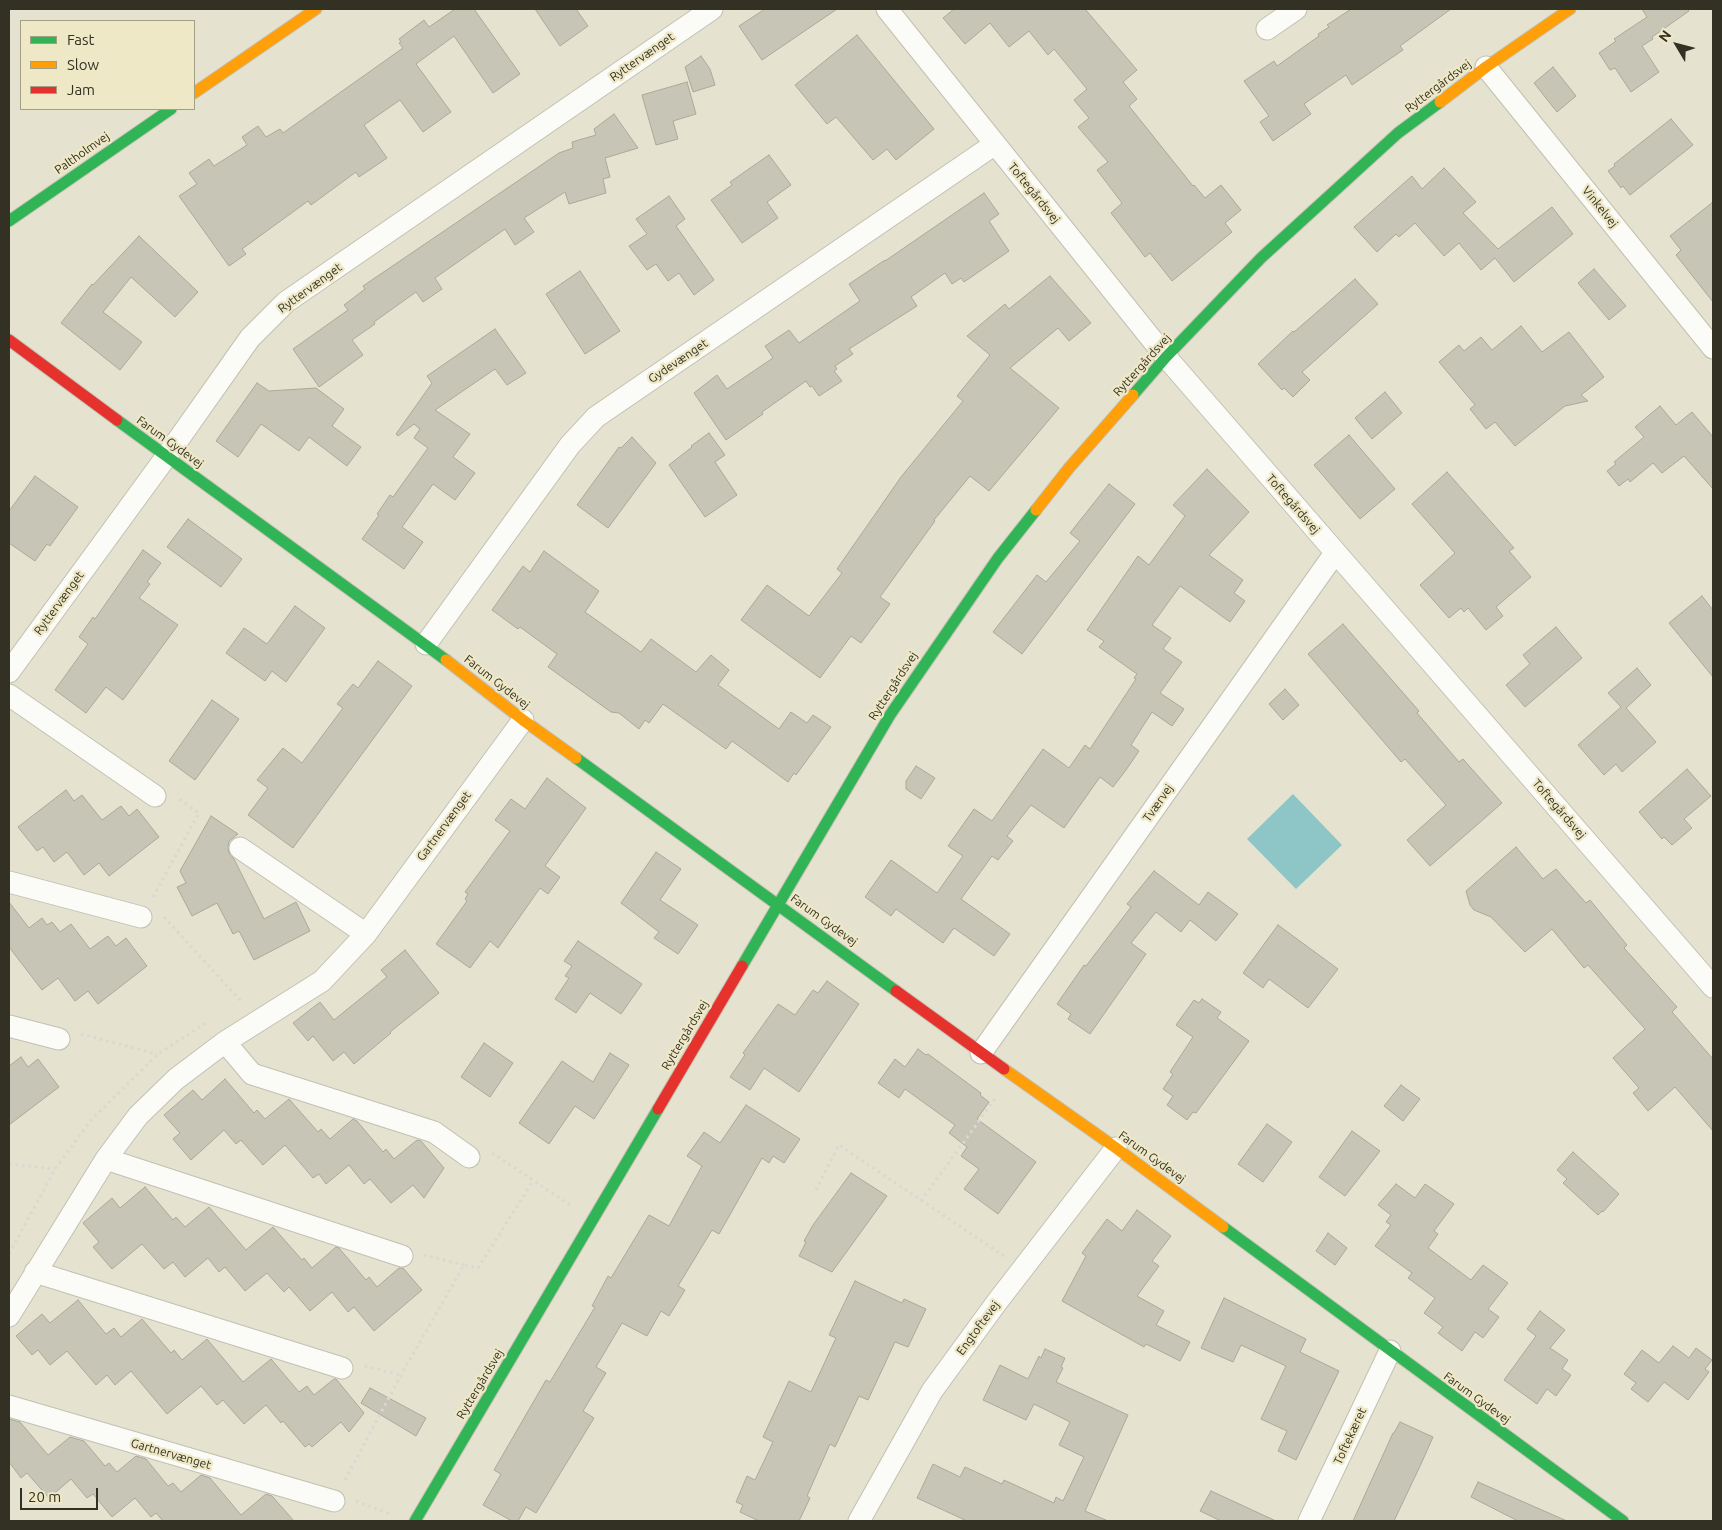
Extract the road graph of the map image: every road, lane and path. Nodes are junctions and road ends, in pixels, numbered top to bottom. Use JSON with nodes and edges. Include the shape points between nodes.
{"nodes":[{"id":1,"x":316,"y":9,"type":"edge"},
{"id":2,"x":712,"y":9,"type":"edge"},
{"id":3,"x":887,"y":9,"type":"edge"},
{"id":4,"x":1296,"y":9,"type":"edge"},
{"id":5,"x":1570,"y":9,"type":"edge"},
{"id":6,"x":1267,"y":29,"type":"dead end"},
{"id":7,"x":1486,"y":66,"type":"junction"},
{"id":8,"x":195,"y":92,"type":"edge"},
{"id":9,"x":170,"y":110,"type":"edge"},
{"id":10,"x":995,"y":144,"type":"junction"},
{"id":11,"x":9,"y":221,"type":"edge"},
{"id":12,"x":9,"y":340,"type":"edge"},
{"id":13,"x":1713,"y":348,"type":"edge"},
{"id":14,"x":1166,"y":357,"type":"junction"},
{"id":15,"x":166,"y":457,"type":"junction"},
{"id":16,"x":1335,"y":553,"type":"junction"},
{"id":17,"x":426,"y":644,"type":"junction"},
{"id":18,"x":9,"y":672,"type":"edge"},
{"id":19,"x":9,"y":696,"type":"edge"},
{"id":20,"x":523,"y":720,"type":"junction"},
{"id":21,"x":155,"y":796,"type":"joint"},
{"id":22,"x":240,"y":848,"type":"dead end"},
{"id":23,"x":9,"y":882,"type":"edge"},
{"id":24,"x":779,"y":904,"type":"junction"},
{"id":25,"x":164,"y":916,"type":"dead end"},
{"id":26,"x":142,"y":917,"type":"joint"},
{"id":27,"x":366,"y":934,"type":"junction"},
{"id":28,"x":1713,"y":987,"type":"edge"},
{"id":29,"x":241,"y":1002,"type":"dead end"},
{"id":30,"x":9,"y":1026,"type":"edge"},
{"id":31,"x":59,"y":1039,"type":"joint"},
{"id":32,"x":225,"y":1042,"type":"junction"},
{"id":33,"x":981,"y":1053,"type":"junction"},
{"id":34,"x":158,"y":1054,"type":"dead end"},
{"id":35,"x":1012,"y":1075,"type":"junction"},
{"id":36,"x":1116,"y":1148,"type":"junction"},
{"id":37,"x":469,"y":1157,"type":"joint"},
{"id":38,"x":106,"y":1159,"type":"junction"},
{"id":39,"x":9,"y":1164,"type":"edge"},
{"id":40,"x":55,"y":1169,"type":"dead end"},
{"id":41,"x":533,"y":1181,"type":"junction"},
{"id":42,"x":816,"y":1190,"type":"dead end"},
{"id":43,"x":921,"y":1201,"type":"junction"},
{"id":44,"x":577,"y":1210,"type":"dead end"},
{"id":45,"x":402,"y":1256,"type":"joint"},
{"id":46,"x":464,"y":1265,"type":"junction"},
{"id":47,"x":1023,"y":1269,"type":"junction"},
{"id":48,"x":35,"y":1272,"type":"junction"},
{"id":49,"x":9,"y":1316,"type":"edge"},
{"id":50,"x":1390,"y":1351,"type":"junction"},
{"id":51,"x":342,"y":1368,"type":"joint"},
{"id":52,"x":401,"y":1375,"type":"junction"},
{"id":53,"x":9,"y":1406,"type":"edge"},
{"id":54,"x":334,"y":1501,"type":"junction"},
{"id":55,"x":394,"y":1515,"type":"dead end"},
{"id":56,"x":415,"y":1521,"type":"edge"},
{"id":57,"x":859,"y":1521,"type":"edge"},
{"id":58,"x":1309,"y":1521,"type":"edge"},
{"id":59,"x":1623,"y":1521,"type":"edge"}],
"edges":[{"from":1,"to":8,"type":"street"},
{"from":2,"to":15,"type":"street","name":"Ryttervænget","via":[[286,302],[250,338]]},
{"from":3,"to":10,"type":"street","name":"Toftegårdsvej"},
{"from":4,"to":6,"type":"street"},
{"from":5,"to":7,"type":"street","name":"Ryttergårdsvej"},
{"from":7,"to":13,"type":"street","name":"Vinkelvej"},
{"from":7,"to":14,"type":"street","name":"Ryttergårdsvej","via":[[1398,133],[1323,201],[1261,258]]},
{"from":9,"to":11,"type":"street","name":"Paltholmvej"},
{"from":10,"to":14,"type":"street","name":"Toftegårdsvej"},
{"from":10,"to":17,"type":"street","name":"Gydevænget","via":[[596,417],[570,445]]},
{"from":12,"to":15,"type":"street","name":"Farum Gydevej"},
{"from":14,"to":16,"type":"street","name":"Toftegårdsvej"},
{"from":14,"to":24,"type":"street","name":"Ryttergårdsvej","via":[[1069,468],[990,570],[890,715]]},
{"from":15,"to":17,"type":"street","name":"Farum Gydevej"},
{"from":15,"to":18,"type":"street","name":"Ryttervænget"},
{"from":16,"to":28,"type":"street","name":"Toftegårdsvej"},
{"from":16,"to":33,"type":"street","name":"Tværvej"},
{"from":17,"to":20,"type":"street","name":"Farum Gydevej"},
{"from":19,"to":21,"type":"street"},
{"from":20,"to":24,"type":"street","name":"Farum Gydevej"},
{"from":20,"to":27,"type":"street","name":"Gartnervænget"},
{"from":21,"to":26,"type":"path","via":[[166,789],[199,813]]},
{"from":22,"to":27,"type":"street"},
{"from":23,"to":26,"type":"street"},
{"from":24,"to":33,"type":"street","name":"Farum Gydevej"},
{"from":24,"to":56,"type":"street","name":"Ryttergårdsvej"},
{"from":25,"to":29,"type":"path"},
{"from":27,"to":32,"type":"street","name":"Gartnervænget","via":[[322,981]]},
{"from":30,"to":31,"type":"street"},
{"from":31,"to":34,"type":"path","via":[[74,1032]]},
{"from":32,"to":37,"type":"street","via":[[252,1074],[434,1132]]},
{"from":32,"to":38,"type":"street","name":"Gartnervænget","via":[[176,1079],[138,1116]]},
{"from":33,"to":35,"type":"street","name":"Farum Gydevej"},
{"from":35,"to":36,"type":"street","name":"Farum Gydevej"},
{"from":35,"to":43,"type":"path"},
{"from":36,"to":47,"type":"street","name":"Engtoftevej"},
{"from":36,"to":50,"type":"street","name":"Farum Gydevej"},
{"from":37,"to":41,"type":"path","via":[[494,1154]]},
{"from":38,"to":45,"type":"street"},
{"from":38,"to":48,"type":"street","name":"Gartnervænget"},
{"from":39,"to":40,"type":"path"},
{"from":41,"to":44,"type":"path"},
{"from":41,"to":46,"type":"path","via":[[478,1268]]},
{"from":42,"to":43,"type":"path","via":[[839,1145]]},
{"from":43,"to":47,"type":"path"},
{"from":45,"to":46,"type":"path","via":[[416,1253]]},
{"from":46,"to":52,"type":"path"},
{"from":47,"to":57,"type":"street","name":"Engtoftevej","via":[[932,1391]]},
{"from":48,"to":49,"type":"street","name":"Gartnervænget"},
{"from":48,"to":51,"type":"street"},
{"from":50,"to":58,"type":"street","name":"Toftekæret"},
{"from":50,"to":59,"type":"street","name":"Farum Gydevej"},
{"from":51,"to":52,"type":"path","via":[[351,1363]]},
{"from":52,"to":54,"type":"path"},
{"from":53,"to":54,"type":"street","name":"Gartnervænget"},
{"from":54,"to":55,"type":"path","via":[[346,1498]]}]}
